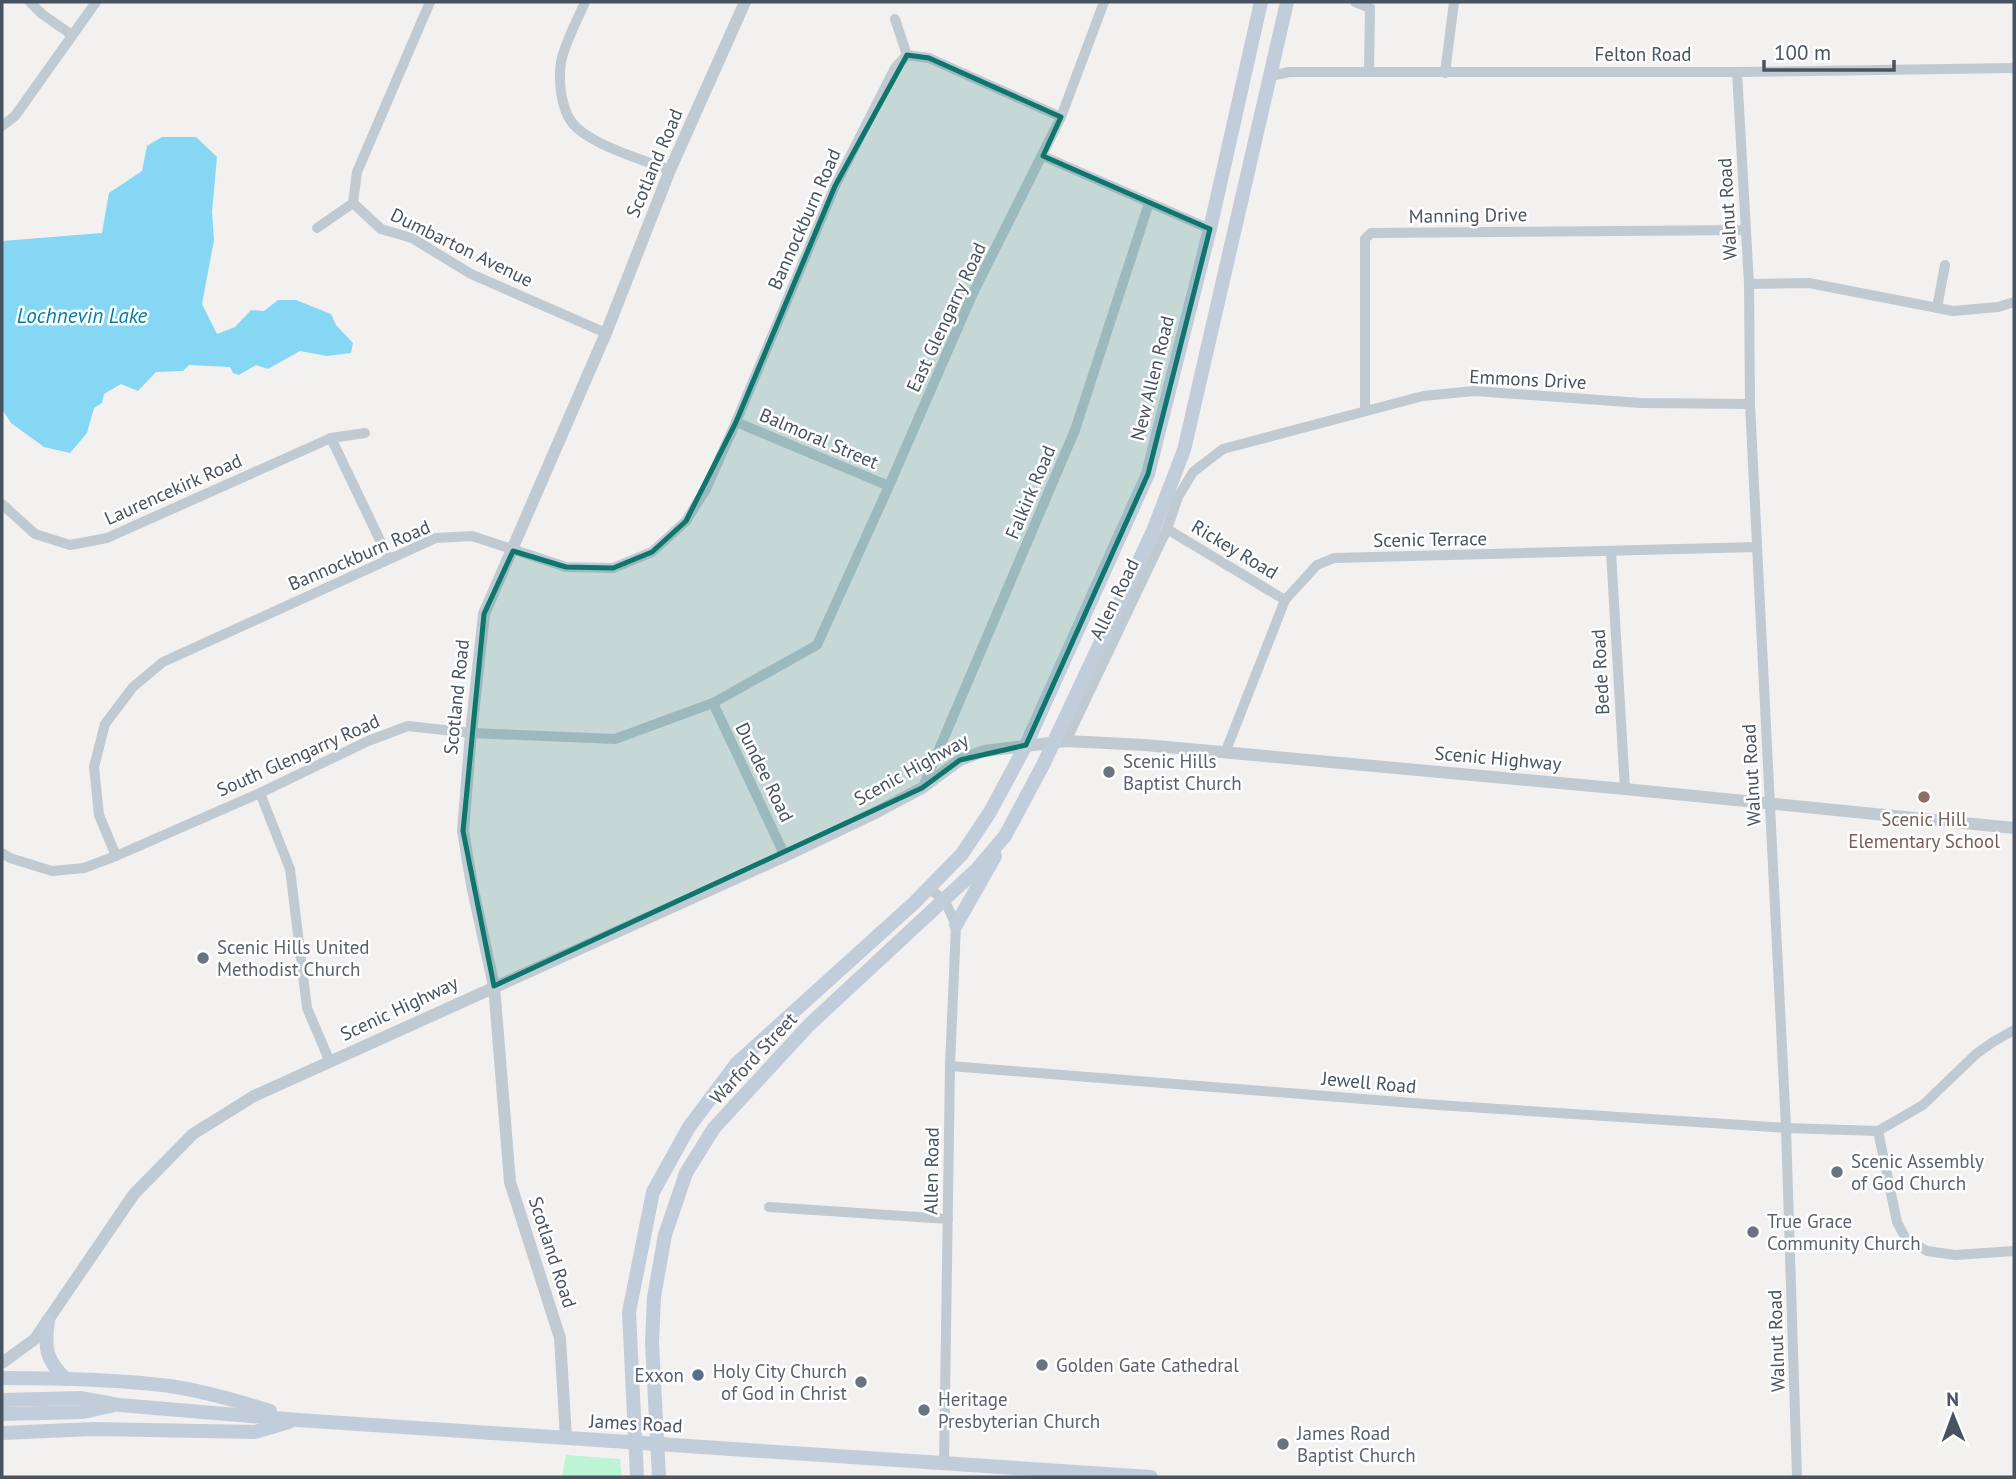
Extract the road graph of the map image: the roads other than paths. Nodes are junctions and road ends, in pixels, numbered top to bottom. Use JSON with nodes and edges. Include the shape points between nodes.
{"nodes":[{"id":1,"x":30,"y":2,"type":"edge"},
{"id":2,"x":96,"y":2,"type":"edge"},
{"id":3,"x":430,"y":2,"type":"edge"},
{"id":4,"x":585,"y":2,"type":"edge"},
{"id":5,"x":745,"y":2,"type":"edge"},
{"id":6,"x":1104,"y":2,"type":"edge"},
{"id":7,"x":1261,"y":2,"type":"edge"},
{"id":8,"x":1287,"y":2,"type":"edge"},
{"id":9,"x":1355,"y":2,"type":"edge"},
{"id":10,"x":1454,"y":2,"type":"edge"},
{"id":11,"x":895,"y":19,"type":"dead end"},
{"id":12,"x":72,"y":35,"type":"junction"},
{"id":13,"x":907,"y":55,"type":"junction"},
{"id":14,"x":2014,"y":68,"type":"edge"},
{"id":15,"x":1370,"y":72,"type":"junction"},
{"id":16,"x":1737,"y":72,"type":"junction"},
{"id":17,"x":1445,"y":73,"type":"junction"},
{"id":18,"x":1272,"y":76,"type":"junction"},
{"id":19,"x":1061,"y":117,"type":"junction"},
{"id":20,"x":2,"y":126,"type":"edge"},
{"id":21,"x":1043,"y":156,"type":"junction"},
{"id":22,"x":670,"y":170,"type":"junction"},
{"id":23,"x":353,"y":202,"type":"junction"},
{"id":24,"x":1149,"y":203,"type":"junction"},
{"id":25,"x":317,"y":228,"type":"dead end"},
{"id":26,"x":1210,"y":229,"type":"junction"},
{"id":27,"x":1745,"y":230,"type":"junction"},
{"id":28,"x":1945,"y":265,"type":"dead end"},
{"id":29,"x":1749,"y":284,"type":"junction"},
{"id":30,"x":2014,"y":302,"type":"edge"},
{"id":31,"x":1937,"y":308,"type":"junction"},
{"id":32,"x":606,"y":333,"type":"junction"},
{"id":33,"x":1749,"y":404,"type":"junction"},
{"id":34,"x":1365,"y":410,"type":"junction"},
{"id":35,"x":736,"y":422,"type":"junction"},
{"id":36,"x":365,"y":433,"type":"dead end"},
{"id":37,"x":331,"y":439,"type":"junction"},
{"id":38,"x":1193,"y":472,"type":"joint"},
{"id":39,"x":889,"y":486,"type":"junction"},
{"id":40,"x":2,"y":504,"type":"edge"},
{"id":41,"x":1167,"y":529,"type":"junction"},
{"id":42,"x":1758,"y":547,"type":"junction"},
{"id":43,"x":513,"y":551,"type":"junction"},
{"id":44,"x":1611,"y":552,"type":"junction"},
{"id":45,"x":389,"y":559,"type":"junction"},
{"id":46,"x":1285,"y":600,"type":"junction"},
{"id":47,"x":817,"y":645,"type":"joint"},
{"id":48,"x":713,"y":704,"type":"junction"},
{"id":49,"x":471,"y":733,"type":"junction"},
{"id":50,"x":1059,"y":742,"type":"junction"},
{"id":51,"x":1026,"y":746,"type":"junction"},
{"id":52,"x":1225,"y":753,"type":"junction"},
{"id":53,"x":922,"y":788,"type":"junction"},
{"id":54,"x":1625,"y":789,"type":"junction"},
{"id":55,"x":260,"y":793,"type":"junction"},
{"id":56,"x":1770,"y":803,"type":"junction"},
{"id":57,"x":2014,"y":828,"type":"edge"},
{"id":58,"x":1005,"y":836,"type":"junction"},
{"id":59,"x":2,"y":853,"type":"edge"},
{"id":60,"x":116,"y":856,"type":"junction"},
{"id":61,"x":786,"y":856,"type":"junction"},
{"id":62,"x":930,"y":889,"type":"junction"},
{"id":63,"x":945,"y":901,"type":"junction"},
{"id":64,"x":956,"y":925,"type":"junction"},
{"id":65,"x":494,"y":986,"type":"junction"},
{"id":66,"x":2014,"y":1031,"type":"edge"},
{"id":67,"x":330,"y":1062,"type":"junction"},
{"id":68,"x":950,"y":1066,"type":"junction"},
{"id":69,"x":1786,"y":1128,"type":"junction"},
{"id":70,"x":1878,"y":1130,"type":"junction"},
{"id":71,"x":769,"y":1207,"type":"dead end"},
{"id":72,"x":948,"y":1219,"type":"junction"},
{"id":73,"x":2014,"y":1251,"type":"edge"},
{"id":74,"x":48,"y":1321,"type":"junction"},
{"id":75,"x":2,"y":1363,"type":"edge"},
{"id":76,"x":2,"y":1378,"type":"edge"},
{"id":77,"x":66,"y":1379,"type":"junction"},
{"id":78,"x":2,"y":1400,"type":"edge"},
{"id":79,"x":119,"y":1405,"type":"junction"},
{"id":80,"x":2,"y":1414,"type":"edge"},
{"id":81,"x":298,"y":1420,"type":"junction"},
{"id":82,"x":2,"y":1433,"type":"edge"},
{"id":83,"x":566,"y":1438,"type":"junction"},
{"id":84,"x":635,"y":1441,"type":"junction"},
{"id":85,"x":656,"y":1443,"type":"junction"},
{"id":86,"x":944,"y":1464,"type":"junction"},
{"id":87,"x":1115,"y":1476,"type":"edge"},
{"id":88,"x":637,"y":1477,"type":"edge"},
{"id":89,"x":659,"y":1477,"type":"edge"},
{"id":90,"x":1151,"y":1477,"type":"edge"},
{"id":91,"x":1797,"y":1477,"type":"edge"}],
"edges":[{"from":1,"to":12,"type":"street"},
{"from":2,"to":12,"type":"street"},
{"from":3,"to":23,"type":"street","via":[[357,172]]},
{"from":4,"to":22,"type":"street","via":[[561,62],[563,101],[570,119],[597,142]]},
{"from":5,"to":22,"type":"street","name":"Scotland Road"},
{"from":6,"to":19,"type":"street","name":"East Glengarry Road"},
{"from":7,"to":26,"type":"main road","name":"New Allen Road"},
{"from":8,"to":18,"type":"main road"},
{"from":9,"to":15,"type":"street","via":[[1370,8]]},
{"from":10,"to":17,"type":"street"},
{"from":11,"to":13,"type":"street"},
{"from":12,"to":20,"type":"street","via":[[15,116]]},
{"from":13,"to":19,"type":"street","via":[[929,58]]},
{"from":13,"to":35,"type":"street","name":"Bannockburn Road","via":[[895,68],[835,186]]},
{"from":14,"to":16,"type":"street","name":"Felton Road"},
{"from":15,"to":17,"type":"street","name":"Felton Road"},
{"from":15,"to":18,"type":"street","name":"Felton Road"},
{"from":16,"to":17,"type":"street","name":"Felton Road"},
{"from":16,"to":27,"type":"street","name":"Walnut Road"},
{"from":18,"to":50,"type":"main road","via":[[1184,450]]},
{"from":19,"to":21,"type":"street","name":"East Glengarry Road"},
{"from":21,"to":24,"type":"street"},
{"from":21,"to":39,"type":"street","name":"East Glengarry Road","via":[[973,293]]},
{"from":22,"to":32,"type":"street","name":"Scotland Road"},
{"from":23,"to":25,"type":"street"},
{"from":23,"to":32,"type":"street","name":"Dumbarton Avenue","via":[[382,229],[412,238],[471,274]]},
{"from":24,"to":26,"type":"street"},
{"from":24,"to":53,"type":"street","name":"Falkirk Road","via":[[1075,430]]},
{"from":26,"to":51,"type":"main road","name":"New Allen Road","via":[[1148,474]]},
{"from":27,"to":29,"type":"street","name":"Walnut Road"},
{"from":27,"to":34,"type":"street","name":"Manning Drive","via":[[1371,233],[1365,239]]},
{"from":28,"to":31,"type":"street"},
{"from":29,"to":31,"type":"street","via":[[1809,283]]},
{"from":29,"to":33,"type":"street","name":"Walnut Road"},
{"from":30,"to":31,"type":"street","via":[[1953,311]]},
{"from":32,"to":43,"type":"street","name":"Scotland Road"},
{"from":33,"to":34,"type":"street","name":"Emmons Drive","via":[[1641,403],[1474,391],[1423,396]]},
{"from":33,"to":42,"type":"street","name":"Walnut Road"},
{"from":34,"to":38,"type":"street","name":"Emmons Drive","via":[[1223,449]]},
{"from":35,"to":39,"type":"street","name":"Balmoral Street"},
{"from":35,"to":43,"type":"street","name":"Bannockburn Road","via":[[686,521],[652,552],[613,568],[566,567]]},
{"from":36,"to":37,"type":"street","name":"Laurencekirk Road"},
{"from":37,"to":40,"type":"street","name":"Laurencekirk Road","via":[[107,538],[70,545],[35,534]]},
{"from":37,"to":45,"type":"street"},
{"from":38,"to":41,"type":"street","name":"Allen Road"},
{"from":39,"to":47,"type":"street","name":"East Glengarry Road"},
{"from":41,"to":46,"type":"street","name":"Rickey Road"},
{"from":41,"to":50,"type":"street","name":"Allen Road"},
{"from":42,"to":44,"type":"street","name":"Scenic Terrace"},
{"from":42,"to":56,"type":"street","name":"Walnut Road"},
{"from":43,"to":45,"type":"street","name":"Bannockburn Road","via":[[472,536],[436,538]]},
{"from":43,"to":49,"type":"street","name":"Scotland Road","via":[[484,614]]},
{"from":44,"to":46,"type":"street","name":"Scenic Terrace","via":[[1334,558],[1317,565]]},
{"from":44,"to":54,"type":"street","name":"Bede Road"},
{"from":45,"to":60,"type":"street","name":"Bannockburn Road","via":[[163,662],[133,687],[105,724],[94,766],[99,816]]},
{"from":46,"to":52,"type":"street","name":"Scenic Terrace"},
{"from":47,"to":48,"type":"street","name":"South Glengarry Road"},
{"from":48,"to":49,"type":"street","name":"South Glengarry Road","via":[[615,739]]},
{"from":48,"to":61,"type":"street","name":"Dundee Road"},
{"from":49,"to":55,"type":"street","name":"South Glengarry Road","via":[[408,726]]},
{"from":49,"to":65,"type":"street","name":"Scotland Road","via":[[463,831]]},
{"from":50,"to":51,"type":"street","name":"Scenic Highway"},
{"from":50,"to":52,"type":"street","name":"Scenic Highway"},
{"from":50,"to":58,"type":"main road","name":"Warford Street"},
{"from":51,"to":53,"type":"street","name":"Scenic Highway","via":[[984,751],[960,760]]},
{"from":51,"to":62,"type":"main road","name":"Warford Street","via":[[962,854]]},
{"from":52,"to":54,"type":"street","name":"Scenic Highway"},
{"from":53,"to":61,"type":"street","name":"Scenic Highway"},
{"from":54,"to":56,"type":"street","name":"Scenic Highway"},
{"from":55,"to":60,"type":"street","name":"South Glengarry Road"},
{"from":55,"to":67,"type":"street","via":[[290,869],[307,1007]]},
{"from":56,"to":57,"type":"street","name":"Scenic Highway"},
{"from":56,"to":69,"type":"street","name":"Walnut Road"},
{"from":58,"to":63,"type":"main road","name":"Warford Street"},
{"from":58,"to":64,"type":"main road"},
{"from":59,"to":60,"type":"street","name":"South Glengarry Road","via":[[52,871],[85,869]]},
{"from":61,"to":65,"type":"street","name":"Scenic Highway"},
{"from":62,"to":63,"type":"street","name":"Allen Road"},
{"from":62,"to":84,"type":"main road","name":"Warford Street","via":[[737,1063],[690,1127],[653,1192],[629,1312]]},
{"from":63,"to":64,"type":"street","name":"Allen Road"},
{"from":63,"to":85,"type":"main road","name":"Warford Street","via":[[809,1025],[714,1128],[686,1173],[665,1236],[654,1297]]},
{"from":64,"to":68,"type":"street","name":"Allen Road"},
{"from":65,"to":67,"type":"street","name":"Scenic Highway"},
{"from":65,"to":83,"type":"street","name":"Scotland Road","via":[[510,1182],[560,1338]]},
{"from":66,"to":70,"type":"street","via":[[1976,1054],[1923,1105]]},
{"from":67,"to":74,"type":"street","name":"Scenic Highway","via":[[254,1096],[193,1134],[134,1194]]},
{"from":68,"to":69,"type":"street","name":"Jewell Road"},
{"from":68,"to":72,"type":"street","name":"Allen Road"},
{"from":69,"to":70,"type":"street","name":"Jewell Road"},
{"from":69,"to":91,"type":"street","name":"Walnut Road"},
{"from":70,"to":73,"type":"street","via":[[1898,1222],[1906,1239],[1927,1251],[1955,1255]]},
{"from":71,"to":72,"type":"street"},
{"from":72,"to":86,"type":"street","name":"Allen Road"},
{"from":74,"to":75,"type":"street","name":"Scenic Highway","via":[[35,1339]]},
{"from":74,"to":77,"type":"main road","via":[[47,1353]]},
{"from":76,"to":77,"type":"main road"},
{"from":77,"to":81,"type":"main road","via":[[173,1387]]},
{"from":78,"to":79,"type":"main road","name":"James Road","via":[[80,1398]]},
{"from":79,"to":80,"type":"main road","name":"James Road","via":[[83,1412]]},
{"from":79,"to":81,"type":"main road","name":"James Road"},
{"from":81,"to":82,"type":"main road","via":[[256,1432],[94,1429]]},
{"from":81,"to":83,"type":"main road","name":"James Road"},
{"from":83,"to":84,"type":"main road","name":"James Road"},
{"from":84,"to":85,"type":"main road","name":"James Road"},
{"from":84,"to":88,"type":"main road","name":"Warford Street"},
{"from":85,"to":86,"type":"main road","name":"James Road"},
{"from":85,"to":89,"type":"main road","name":"Warford Street"},
{"from":86,"to":87,"type":"main road","name":"James Road"},
{"from":87,"to":90,"type":"main road","name":"James Road"}]}
